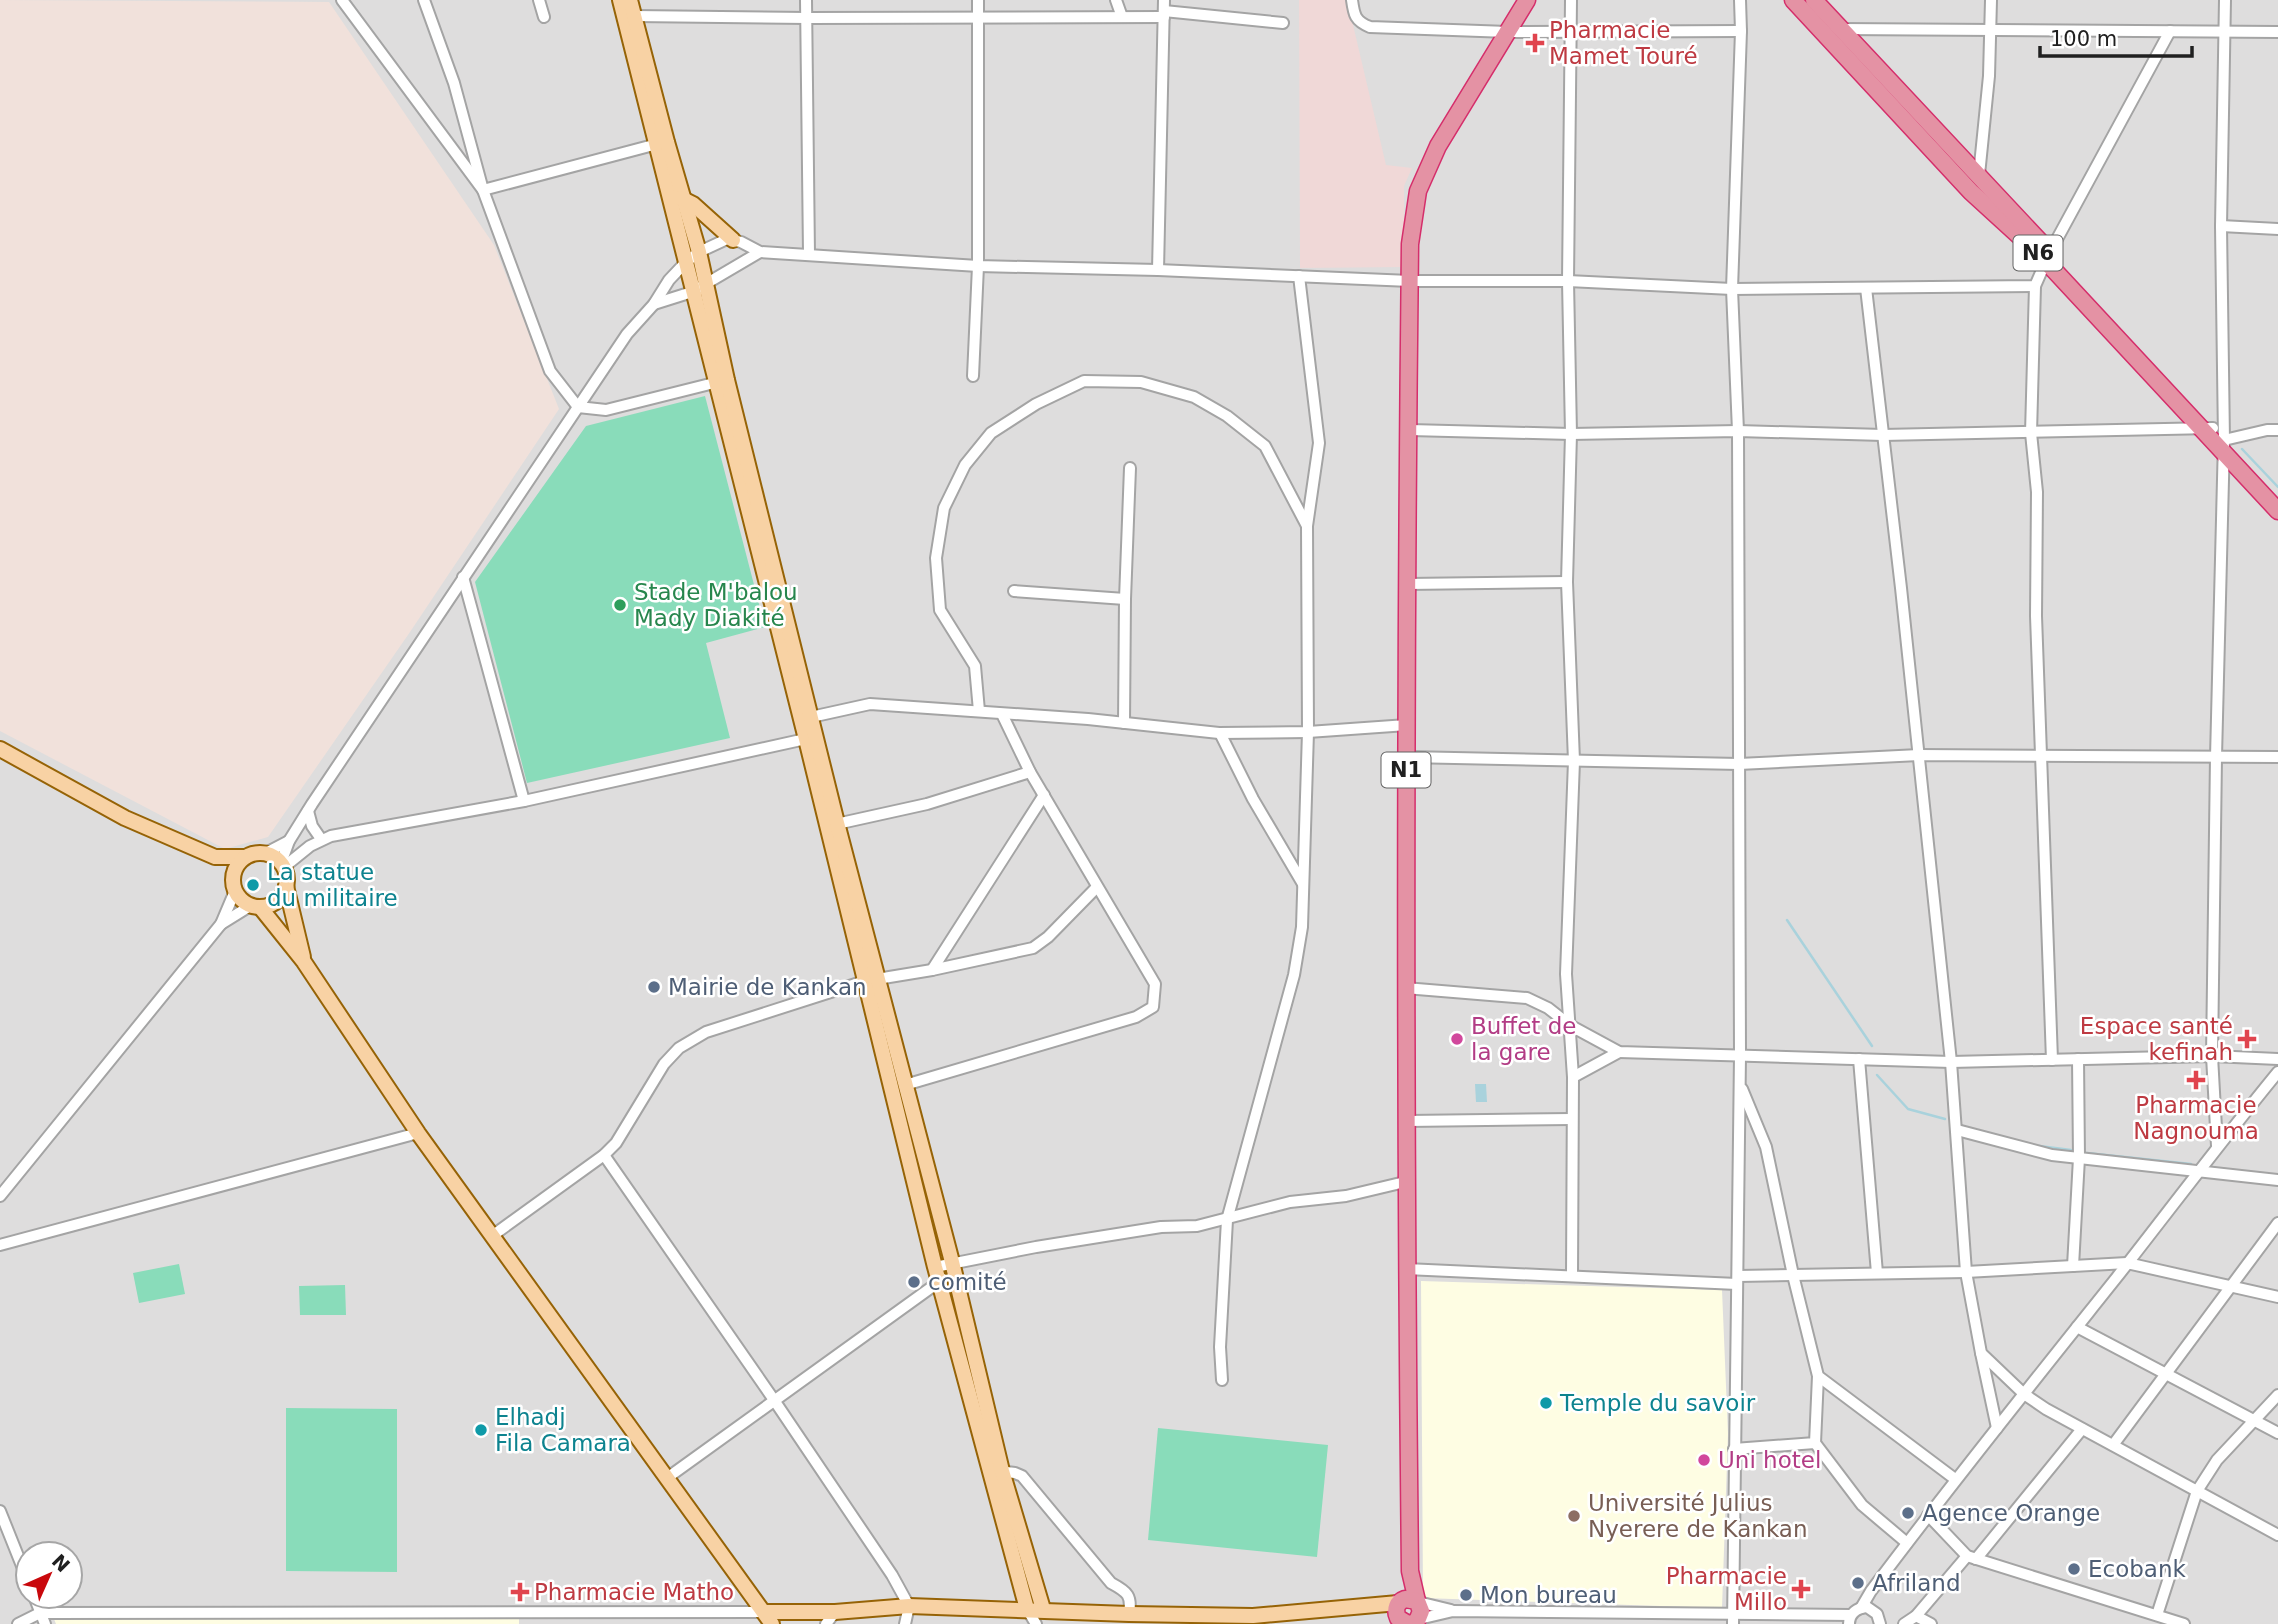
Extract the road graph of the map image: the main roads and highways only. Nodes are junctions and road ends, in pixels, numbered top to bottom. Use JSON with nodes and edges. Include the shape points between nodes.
{"nodes":[{"id":1,"x":620,"y":0,"type":"edge"},
{"id":2,"x":630,"y":0,"type":"edge"},
{"id":3,"x":1527,"y":0,"type":"edge"},
{"id":4,"x":1793,"y":0,"type":"edge"},
{"id":5,"x":1814,"y":0,"type":"edge"},
{"id":6,"x":661,"y":143,"type":"junction"},
{"id":7,"x":677,"y":197,"type":"junction"},
{"id":8,"x":733,"y":240,"type":"road end"},
{"id":9,"x":2048,"y":257,"type":"junction"},
{"id":10,"x":721,"y":381,"type":"junction"},
{"id":11,"x":2224,"y":446,"type":"junction"},
{"id":12,"x":2278,"y":498,"type":"edge"},
{"id":13,"x":2278,"y":511,"type":"edge"},
{"id":14,"x":811,"y":738,"type":"junction"},
{"id":15,"x":0,"y":749,"type":"edge"},
{"id":16,"x":215,"y":857,"type":"junction"},
{"id":17,"x":245,"y":857,"type":"junction"},
{"id":18,"x":234,"y":886,"type":"junction"},
{"id":19,"x":286,"y":886,"type":"junction"},
{"id":20,"x":255,"y":906,"type":"junction"},
{"id":21,"x":304,"y":962,"type":"junction"},
{"id":22,"x":871,"y":980,"type":"junction"},
{"id":23,"x":995,"y":1470,"type":"junction"},
{"id":24,"x":1027,"y":1609,"type":"junction"},
{"id":25,"x":1409,"y":1615,"type":"edge"},
{"id":26,"x":768,"y":1618,"type":"edge"},
{"id":27,"x":831,"y":1618,"type":"edge"},
{"id":28,"x":1039,"y":1619,"type":"edge"},
{"id":29,"x":1253,"y":1620,"type":"edge"}],
"edges":[{"from":1,"to":6,"type":"main road"},
{"from":2,"to":6,"type":"main road"},
{"from":3,"to":25,"type":"highway","number":"N1","via":[[1438,146],[1418,191],[1410,244],[1405,988]]},
{"from":4,"to":9,"type":"highway","number":"N6","via":[[1970,192]]},
{"from":5,"to":9,"type":"highway","number":"N6","via":[[1979,175]]},
{"from":6,"to":7,"type":"main road"},
{"from":7,"to":8,"type":"main road"},
{"from":7,"to":10,"type":"main road","via":[[692,292]]},
{"from":7,"to":10,"type":"main road","via":[[707,284]]},
{"from":9,"to":11,"type":"highway","number":"N6"},
{"from":10,"to":14,"type":"main road"},
{"from":10,"to":14,"type":"main road","via":[[811,717]]},
{"from":11,"to":12,"type":"highway","number":"N6"},
{"from":11,"to":13,"type":"highway","number":"N6"},
{"from":14,"to":22,"type":"main road"},
{"from":15,"to":16,"type":"main road","via":[[125,818]]},
{"from":16,"to":17,"type":"main road"},
{"from":16,"to":18,"type":"main road"},
{"from":17,"to":18,"type":"main road","via":[[238,864]]},
{"from":17,"to":19,"type":"main road","via":[[266,853],[282,865]]},
{"from":18,"to":20,"type":"main road","via":[[241,900]]},
{"from":19,"to":20,"type":"main road","via":[[277,901]]},
{"from":19,"to":21,"type":"main road"},
{"from":20,"to":21,"type":"main road"},
{"from":21,"to":26,"type":"main road","via":[[418,1133]]},
{"from":22,"to":23,"type":"main road","via":[[937,1274]]},
{"from":22,"to":23,"type":"main road","via":[[905,1085],[953,1268]]},
{"from":23,"to":24,"type":"main road"},
{"from":23,"to":28,"type":"main road"},
{"from":24,"to":27,"type":"main road","via":[[909,1606]]},
{"from":24,"to":28,"type":"main road"},
{"from":25,"to":29,"type":"main road","via":[[1384,1603]]},
{"from":26,"to":27,"type":"main road"},
{"from":28,"to":29,"type":"main road","via":[[1129,1614]]}]}
